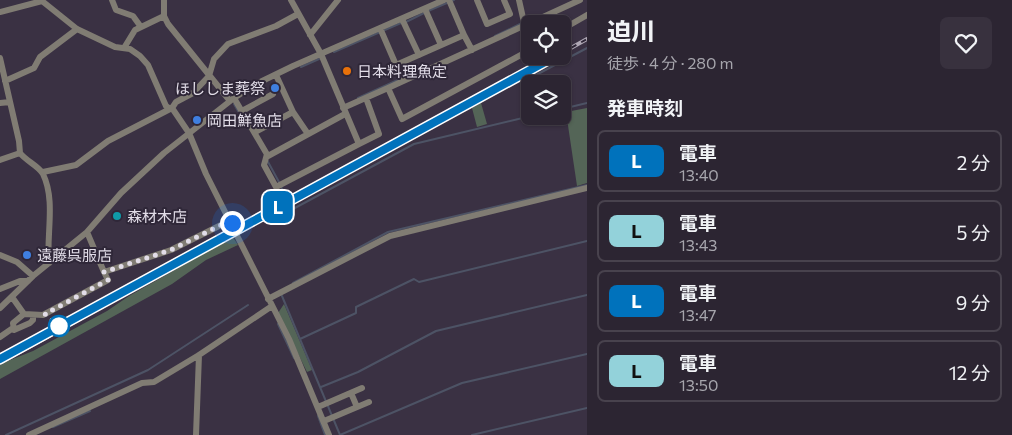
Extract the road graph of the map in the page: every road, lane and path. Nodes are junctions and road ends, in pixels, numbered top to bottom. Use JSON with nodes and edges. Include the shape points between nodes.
{"nodes":[{"id":1,"x":112,"y":0,"type":"edge"},
{"id":2,"x":164,"y":0,"type":"edge"},
{"id":3,"x":291,"y":0,"type":"edge"},
{"id":4,"x":338,"y":0,"type":"edge"},
{"id":5,"x":477,"y":0,"type":"edge"},
{"id":6,"x":504,"y":0,"type":"edge"},
{"id":7,"x":519,"y":0,"type":"edge"},
{"id":8,"x":580,"y":0,"type":"edge"},
{"id":9,"x":41,"y":1,"type":"edge"},
{"id":10,"x":448,"y":1,"type":"edge"},
{"id":11,"x":426,"y":11,"type":"junction"},
{"id":12,"x":0,"y":12,"type":"edge"},
{"id":13,"x":298,"y":14,"type":"junction"},
{"id":14,"x":521,"y":15,"type":"edge"},
{"id":15,"x":550,"y":15,"type":"edge"},
{"id":16,"x":164,"y":16,"type":"junction"},
{"id":17,"x":587,"y":16,"type":"edge"},
{"id":18,"x":403,"y":21,"type":"junction"},
{"id":19,"x":571,"y":24,"type":"edge"},
{"id":20,"x":141,"y":27,"type":"junction"},
{"id":21,"x":521,"y":27,"type":"edge"},
{"id":22,"x":77,"y":30,"type":"junction"},
{"id":23,"x":381,"y":31,"type":"junction"},
{"id":24,"x":310,"y":35,"type":"junction"},
{"id":25,"x":464,"y":35,"type":"junction"},
{"id":26,"x":441,"y":45,"type":"junction"},
{"id":27,"x":471,"y":47,"type":"junction"},
{"id":28,"x":124,"y":48,"type":"junction"},
{"id":29,"x":321,"y":54,"type":"junction"},
{"id":30,"x":521,"y":54,"type":"edge"},
{"id":31,"x":419,"y":55,"type":"junction"},
{"id":32,"x":0,"y":60,"type":"edge"},
{"id":33,"x":396,"y":66,"type":"junction"},
{"id":34,"x":276,"y":75,"type":"junction"},
{"id":35,"x":209,"y":76,"type":"junction"},
{"id":36,"x":402,"y":79,"type":"junction"},
{"id":37,"x":5,"y":81,"type":"junction"},
{"id":38,"x":388,"y":88,"type":"junction"},
{"id":39,"x":273,"y":94,"type":"dead end"},
{"id":40,"x":366,"y":98,"type":"junction"},
{"id":41,"x":232,"y":100,"type":"junction"},
{"id":42,"x":10,"y":102,"type":"junction"},
{"id":43,"x":0,"y":103,"type":"edge"},
{"id":44,"x":171,"y":109,"type":"junction"},
{"id":45,"x":242,"y":111,"type":"junction"},
{"id":46,"x":344,"y":111,"type":"junction"},
{"id":47,"x":293,"y":112,"type":"junction"},
{"id":48,"x":255,"y":132,"type":"junction"},
{"id":49,"x":189,"y":133,"type":"junction"},
{"id":50,"x":308,"y":134,"type":"junction"},
{"id":51,"x":359,"y":144,"type":"junction"},
{"id":52,"x":20,"y":153,"type":"junction"},
{"id":53,"x":266,"y":156,"type":"junction"},
{"id":54,"x":0,"y":160,"type":"edge"},
{"id":55,"x":43,"y":172,"type":"junction"},
{"id":56,"x":587,"y":188,"type":"edge"},
{"id":57,"x":229,"y":221,"type":"junction"},
{"id":58,"x":87,"y":232,"type":"junction"},
{"id":59,"x":0,"y":256,"type":"edge"},
{"id":60,"x":49,"y":263,"type":"junction"},
{"id":61,"x":104,"y":272,"type":"junction"},
{"id":62,"x":31,"y":279,"type":"junction"},
{"id":63,"x":0,"y":289,"type":"edge"},
{"id":64,"x":12,"y":297,"type":"junction"},
{"id":65,"x":268,"y":299,"type":"junction"},
{"id":66,"x":272,"y":306,"type":"junction"},
{"id":67,"x":0,"y":308,"type":"edge"},
{"id":68,"x":24,"y":314,"type":"junction"},
{"id":69,"x":33,"y":315,"type":"junction"},
{"id":70,"x":13,"y":328,"type":"junction"},
{"id":71,"x":0,"y":337,"type":"edge"},
{"id":72,"x":199,"y":355,"type":"junction"},
{"id":73,"x":362,"y":388,"type":"dead end"},
{"id":74,"x":351,"y":393,"type":"junction"},
{"id":75,"x":369,"y":402,"type":"dead end"},
{"id":76,"x":318,"y":407,"type":"junction"},
{"id":77,"x":357,"y":407,"type":"junction"},
{"id":78,"x":324,"y":421,"type":"junction"},
{"id":79,"x":28,"y":435,"type":"edge"},
{"id":80,"x":196,"y":435,"type":"edge"},
{"id":81,"x":330,"y":435,"type":"edge"}],
"edges":[{"from":1,"to":20,"type":"street","via":[[116,10],[133,16]]},
{"from":2,"to":16,"type":"street"},
{"from":3,"to":13,"type":"street"},
{"from":4,"to":24,"type":"street"},
{"from":5,"to":6,"type":"street","via":[[487,24],[510,14]]},
{"from":7,"to":14,"type":"street"},
{"from":8,"to":15,"type":"street"},
{"from":9,"to":12,"type":"street"},
{"from":9,"to":22,"type":"street"},
{"from":10,"to":11,"type":"street"},
{"from":10,"to":25,"type":"street"},
{"from":11,"to":18,"type":"street"},
{"from":11,"to":26,"type":"street"},
{"from":13,"to":24,"type":"street"},
{"from":13,"to":35,"type":"street","via":[[228,44],[214,59]]},
{"from":16,"to":20,"type":"street"},
{"from":16,"to":35,"type":"street"},
{"from":17,"to":19,"type":"street"},
{"from":18,"to":23,"type":"street"},
{"from":18,"to":31,"type":"street"},
{"from":20,"to":28,"type":"street","via":[[131,34]]},
{"from":21,"to":27,"type":"street"},
{"from":22,"to":28,"type":"street"},
{"from":22,"to":37,"type":"street","via":[[40,57],[34,68]]},
{"from":23,"to":29,"type":"street"},
{"from":23,"to":33,"type":"street"},
{"from":24,"to":29,"type":"street"},
{"from":25,"to":26,"type":"street"},
{"from":25,"to":27,"type":"street"},
{"from":26,"to":31,"type":"street"},
{"from":27,"to":36,"type":"street"},
{"from":28,"to":44,"type":"street","via":[[135,52],[148,65],[166,106]]},
{"from":29,"to":34,"type":"street"},
{"from":29,"to":46,"type":"street"},
{"from":30,"to":38,"type":"street","via":[[402,119]]},
{"from":31,"to":33,"type":"street"},
{"from":32,"to":37,"type":"street"},
{"from":33,"to":36,"type":"street"},
{"from":34,"to":41,"type":"street"},
{"from":34,"to":47,"type":"street"},
{"from":35,"to":41,"type":"street"},
{"from":35,"to":44,"type":"street"},
{"from":36,"to":38,"type":"street"},
{"from":37,"to":42,"type":"street"},
{"from":38,"to":40,"type":"street"},
{"from":39,"to":45,"type":"street"},
{"from":40,"to":46,"type":"street"},
{"from":40,"to":51,"type":"street","via":[[379,134]]},
{"from":41,"to":45,"type":"street"},
{"from":41,"to":49,"type":"street"},
{"from":42,"to":43,"type":"street"},
{"from":42,"to":52,"type":"street"},
{"from":44,"to":49,"type":"street"},
{"from":44,"to":55,"type":"street","via":[[108,141],[76,165]]},
{"from":45,"to":48,"type":"street"},
{"from":46,"to":50,"type":"street"},
{"from":46,"to":51,"type":"street"},
{"from":47,"to":48,"type":"street"},
{"from":47,"to":50,"type":"street"},
{"from":48,"to":53,"type":"street"},
{"from":49,"to":57,"type":"street"},
{"from":49,"to":58,"type":"street","via":[[138,176]]},
{"from":50,"to":53,"type":"street"},
{"from":51,"to":53,"type":"street","via":[[276,187],[264,165]]},
{"from":52,"to":54,"type":"street"},
{"from":52,"to":55,"type":"street"},
{"from":55,"to":60,"type":"street","via":[[49,202]]},
{"from":56,"to":65,"type":"street","via":[[390,236]]},
{"from":57,"to":61,"type":"street","via":[[171,250]]},
{"from":57,"to":65,"type":"street"},
{"from":58,"to":60,"type":"street"},
{"from":58,"to":61,"type":"street"},
{"from":59,"to":62,"type":"street","via":[[17,262]]},
{"from":60,"to":62,"type":"street"},
{"from":61,"to":69,"type":"street","via":[[108,280],[43,315]]},
{"from":62,"to":63,"type":"street"},
{"from":62,"to":64,"type":"street"},
{"from":64,"to":67,"type":"street"},
{"from":64,"to":68,"type":"street"},
{"from":65,"to":66,"type":"street"},
{"from":66,"to":72,"type":"street"},
{"from":66,"to":76,"type":"street"},
{"from":68,"to":69,"type":"street"},
{"from":68,"to":70,"type":"street","via":[[12,323]]},
{"from":69,"to":70,"type":"street","via":[[30,323],[19,329]]},
{"from":70,"to":71,"type":"street"},
{"from":72,"to":79,"type":"street","via":[[154,382],[142,383]]},
{"from":72,"to":80,"type":"street"},
{"from":73,"to":74,"type":"street"},
{"from":74,"to":76,"type":"street"},
{"from":74,"to":77,"type":"street"},
{"from":75,"to":77,"type":"street"},
{"from":76,"to":78,"type":"street"},
{"from":77,"to":78,"type":"street"},
{"from":78,"to":81,"type":"street"}]}
